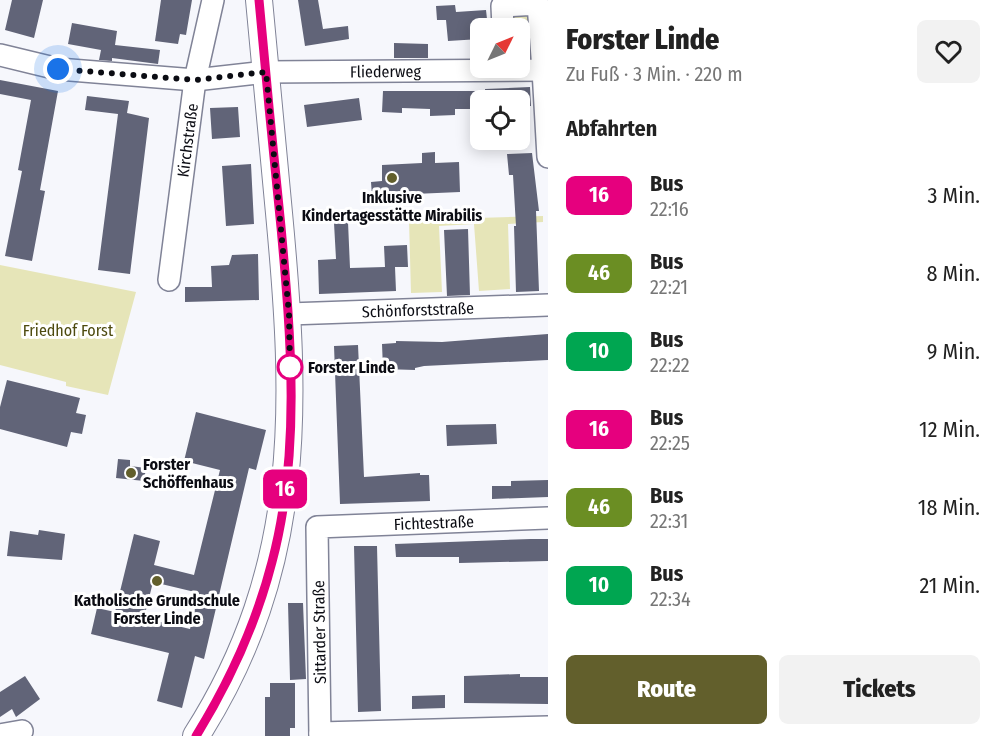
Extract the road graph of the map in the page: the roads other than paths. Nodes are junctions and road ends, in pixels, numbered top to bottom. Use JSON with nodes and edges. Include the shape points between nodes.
{"nodes":[{"id":1,"x":213,"y":0,"type":"edge"},
{"id":2,"x":259,"y":0,"type":"edge"},
{"id":3,"x":543,"y":3,"type":"edge"},
{"id":4,"x":502,"y":18,"type":"edge"},
{"id":5,"x":0,"y":55,"type":"edge"},
{"id":6,"x":470,"y":70,"type":"edge"},
{"id":7,"x":530,"y":70,"type":"edge"},
{"id":8,"x":543,"y":70,"type":"junction"},
{"id":9,"x":266,"y":72,"type":"junction"},
{"id":10,"x":195,"y":80,"type":"junction"},
{"id":11,"x":548,"y":157,"type":"edge"},
{"id":12,"x":169,"y":280,"type":"dead end"},
{"id":13,"x":548,"y":305,"type":"edge"},
{"id":14,"x":289,"y":314,"type":"junction"},
{"id":15,"x":548,"y":518,"type":"edge"},
{"id":16,"x":317,"y":527,"type":"joint"},
{"id":17,"x":548,"y":727,"type":"edge"},
{"id":18,"x":22,"y":730,"type":"dead end"},
{"id":19,"x":0,"y":735,"type":"edge"},
{"id":20,"x":320,"y":735,"type":"edge"},
{"id":21,"x":196,"y":736,"type":"edge"}],
"edges":[{"from":1,"to":10,"type":"street","name":"Kirchstraße"},
{"from":2,"to":9,"type":"main road"},
{"from":3,"to":4,"type":"street","via":[[501,6]]},
{"from":3,"to":8,"type":"street"},
{"from":5,"to":10,"type":"street","name":"Fliederweg","via":[[58,69]]},
{"from":6,"to":9,"type":"street","name":"Fliederweg"},
{"from":7,"to":8,"type":"street","name":"Fliederweg"},
{"from":8,"to":11,"type":"street"},
{"from":9,"to":10,"type":"street","name":"Fliederweg"},
{"from":9,"to":14,"type":"main road"},
{"from":10,"to":12,"type":"street","name":"Kirchstraße"},
{"from":13,"to":14,"type":"street","name":"Schönforststraße"},
{"from":14,"to":21,"type":"main road","via":[[290,444],[273,560],[242,654]]},
{"from":15,"to":16,"type":"street","name":"Fichtestraße"},
{"from":16,"to":20,"type":"street","name":"Sittarder Straße"},
{"from":17,"to":20,"type":"street"},
{"from":18,"to":19,"type":"street"}]}
